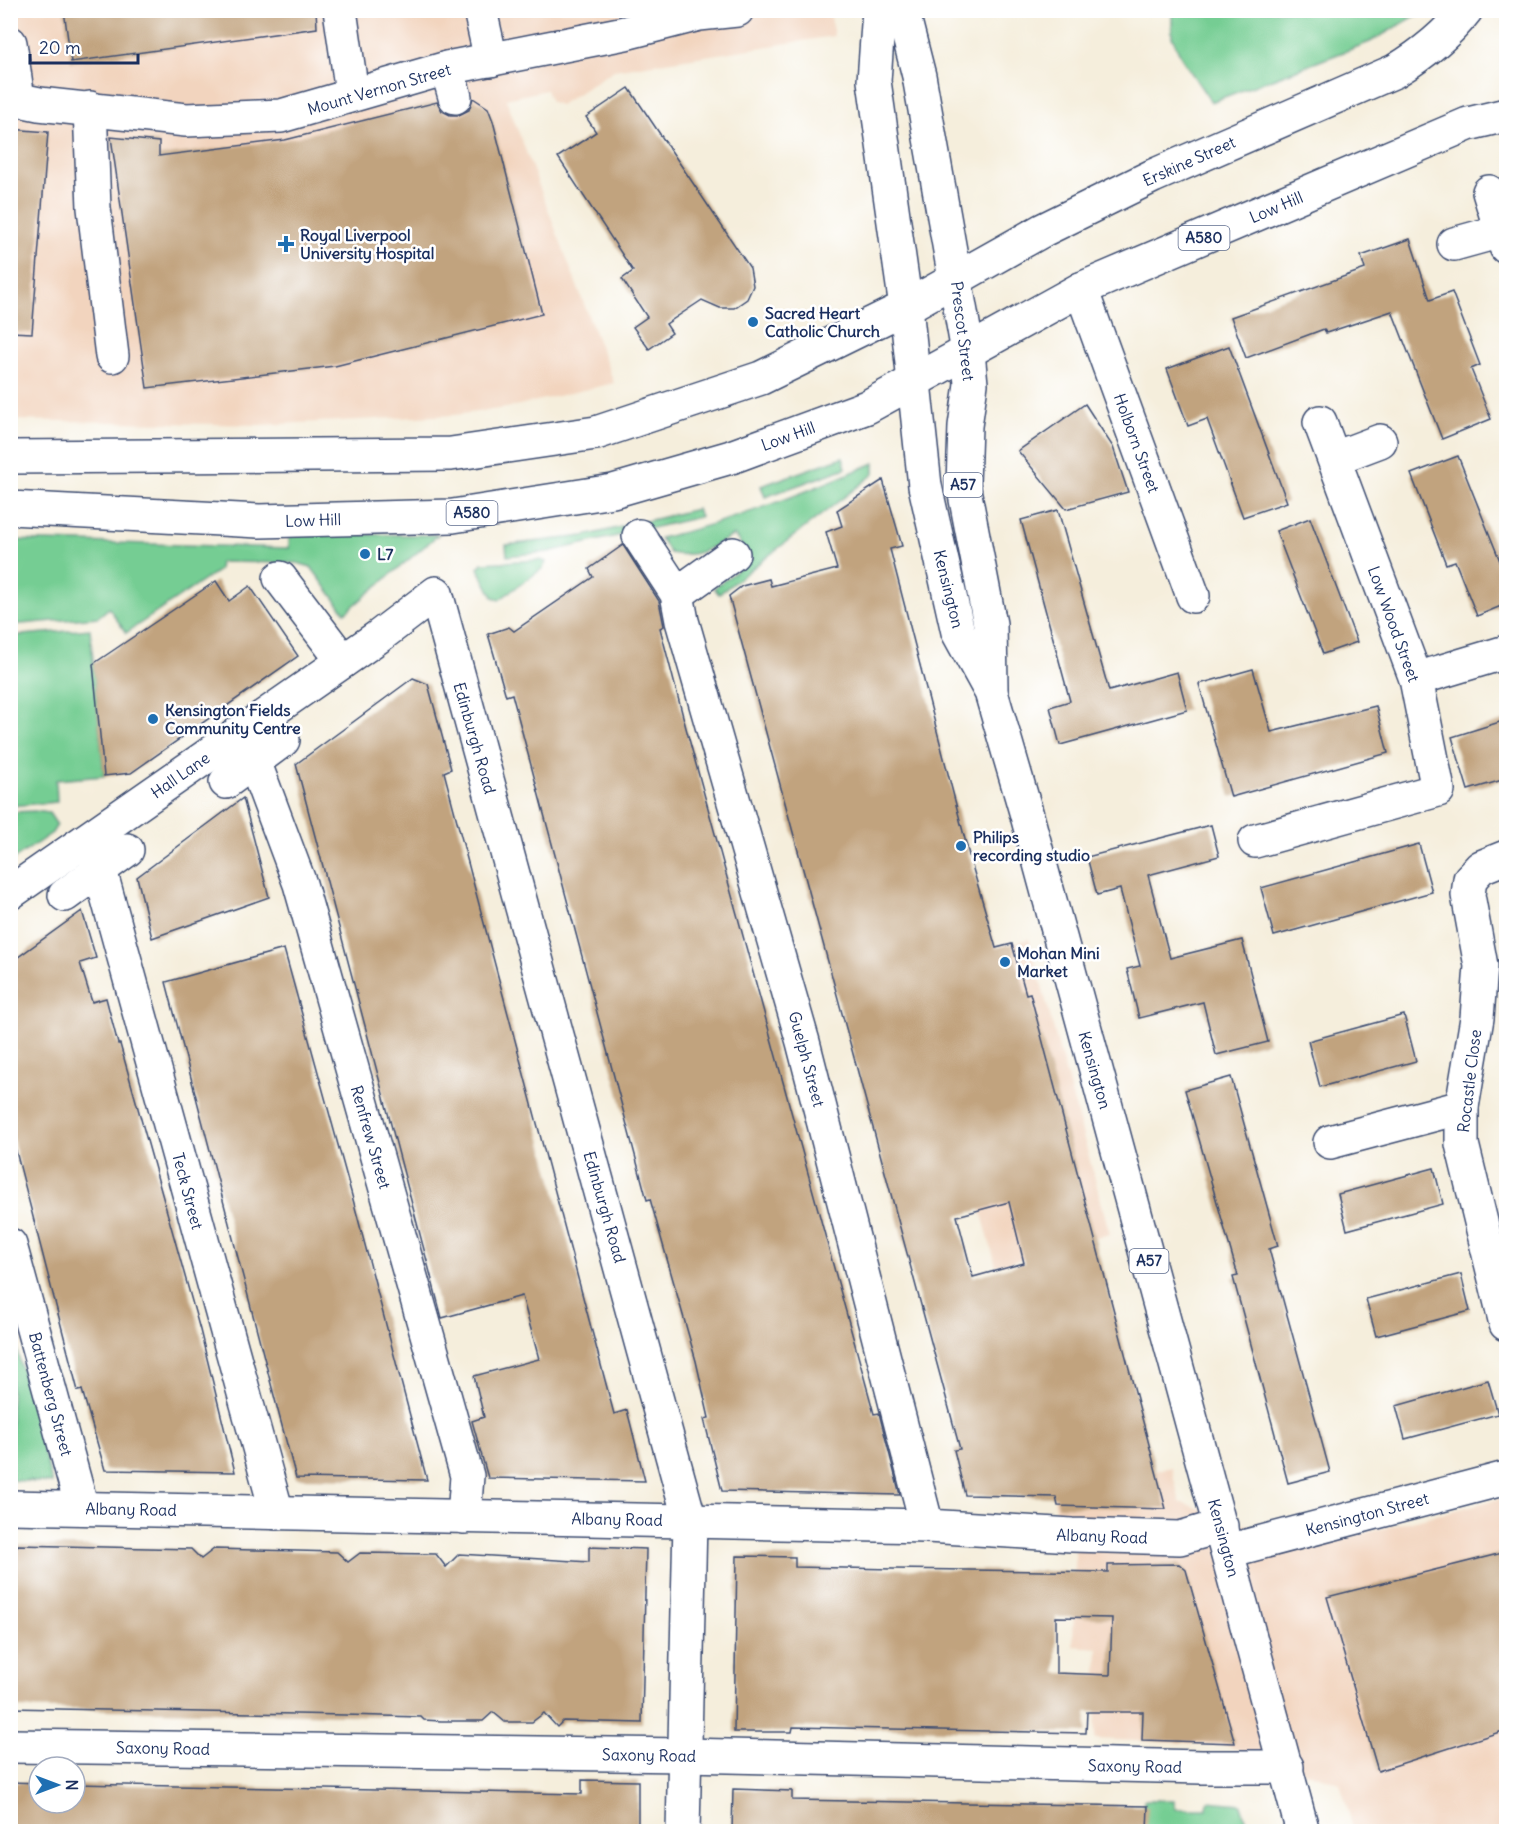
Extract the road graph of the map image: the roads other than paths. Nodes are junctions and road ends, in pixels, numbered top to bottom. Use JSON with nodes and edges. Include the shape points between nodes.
{"nodes":[{"id":1,"x":340,"y":10,"type":"edge"},
{"id":2,"x":480,"y":10,"type":"edge"},
{"id":3,"x":737,"y":10,"type":"edge"},
{"id":4,"x":879,"y":10,"type":"edge"},
{"id":5,"x":896,"y":10,"type":"edge"},
{"id":6,"x":1466,"y":10,"type":"edge"},
{"id":7,"x":699,"y":12,"type":"edge"},
{"id":8,"x":596,"y":24,"type":"edge"},
{"id":9,"x":10,"y":43,"type":"edge"},
{"id":10,"x":491,"y":60,"type":"junction"},
{"id":11,"x":352,"y":93,"type":"junction"},
{"id":12,"x":14,"y":98,"type":"edge"},
{"id":13,"x":90,"y":108,"type":"junction"},
{"id":14,"x":1506,"y":115,"type":"edge"},
{"id":15,"x":1489,"y":192,"type":"dead end"},
{"id":16,"x":1504,"y":239,"type":"edge"},
{"id":17,"x":1454,"y":244,"type":"dead end"},
{"id":18,"x":956,"y":277,"type":"junction"},
{"id":19,"x":1081,"y":290,"type":"junction"},
{"id":20,"x":906,"y":307,"type":"junction"},
{"id":21,"x":968,"y":352,"type":"junction"},
{"id":22,"x":112,"y":356,"type":"dead end"},
{"id":23,"x":913,"y":384,"type":"junction"},
{"id":24,"x":1320,"y":422,"type":"dead end"},
{"id":25,"x":1380,"y":441,"type":"dead end"},
{"id":26,"x":10,"y":457,"type":"edge"},
{"id":27,"x":1339,"y":473,"type":"junction"},
{"id":28,"x":10,"y":507,"type":"edge"},
{"id":29,"x":639,"y":536,"type":"dead end"},
{"id":30,"x":733,"y":554,"type":"dead end"},
{"id":31,"x":280,"y":578,"type":"dead end"},
{"id":32,"x":436,"y":593,"type":"joint"},
{"id":33,"x":677,"y":594,"type":"junction"},
{"id":34,"x":1193,"y":596,"type":"dead end"},
{"id":35,"x":1506,"y":652,"type":"edge"},
{"id":36,"x":343,"y":661,"type":"junction"},
{"id":37,"x":1416,"y":680,"type":"junction"},
{"id":38,"x":991,"y":692,"type":"junction"},
{"id":39,"x":237,"y":734,"type":"junction"},
{"id":40,"x":283,"y":740,"type":"dead end"},
{"id":41,"x":255,"y":761,"type":"junction"},
{"id":42,"x":226,"y":782,"type":"dead end"},
{"id":43,"x":1255,"y":841,"type":"dead end"},
{"id":44,"x":84,"y":842,"type":"junction"},
{"id":45,"x":127,"y":850,"type":"dead end"},
{"id":46,"x":1506,"y":856,"type":"edge"},
{"id":47,"x":100,"y":870,"type":"junction"},
{"id":48,"x":10,"y":893,"type":"edge"},
{"id":49,"x":65,"y":895,"type":"dead end"},
{"id":50,"x":1462,"y":1107,"type":"junction"},
{"id":51,"x":1330,"y":1142,"type":"dead end"},
{"id":52,"x":10,"y":1245,"type":"edge"},
{"id":53,"x":1500,"y":1269,"type":"edge"},
{"id":54,"x":1506,"y":1324,"type":"edge"},
{"id":55,"x":1506,"y":1478,"type":"edge"},
{"id":56,"x":10,"y":1507,"type":"edge"},
{"id":57,"x":82,"y":1508,"type":"junction"},
{"id":58,"x":277,"y":1513,"type":"junction"},
{"id":59,"x":464,"y":1516,"type":"junction"},
{"id":60,"x":690,"y":1521,"type":"junction"},
{"id":61,"x":927,"y":1526,"type":"junction"},
{"id":62,"x":1224,"y":1539,"type":"junction"},
{"id":63,"x":10,"y":1746,"type":"edge"},
{"id":64,"x":685,"y":1755,"type":"junction"},
{"id":65,"x":1287,"y":1767,"type":"junction"},
{"id":66,"x":683,"y":1832,"type":"edge"},
{"id":67,"x":1303,"y":1832,"type":"edge"}],
"edges":[{"from":1,"to":11,"type":"main road"},
{"from":2,"to":10,"type":"main road"},
{"from":3,"to":7,"type":"main road","name":"Mount Vernon Street"},
{"from":4,"to":20,"type":"main road","number":"A57","via":[[874,81]]},
{"from":5,"to":18,"type":"main road","name":"Prescot Street","number":"A57","via":[[905,21],[919,76]]},
{"from":6,"to":18,"type":"main road","name":"Erskine Street","via":[[1450,31],[1395,71],[1153,176]]},
{"from":7,"to":8,"type":"main road","name":"Mount Vernon Street"},
{"from":8,"to":10,"type":"main road","name":"Mount Vernon Street"},
{"from":9,"to":12,"type":"main road","name":"Mount Vernon Street"},
{"from":10,"to":11,"type":"main road","name":"Mount Vernon Street","via":[[451,82]]},
{"from":11,"to":13,"type":"main road","name":"Mount Vernon Street","via":[[312,109],[245,119],[186,120]]},
{"from":12,"to":13,"type":"main road","name":"Mount Vernon Street"},
{"from":13,"to":22,"type":"main road","via":[[94,208]]},
{"from":14,"to":19,"type":"main road","name":"Low Hill","number":"A580","via":[[1468,124]]},
{"from":15,"to":16,"type":"main road"},
{"from":16,"to":17,"type":"main road"},
{"from":18,"to":20,"type":"main road","name":"Erskine Street"},
{"from":18,"to":21,"type":"main road","name":"Prescot Street","number":"A57"},
{"from":19,"to":21,"type":"main road","name":"Low Hill","number":"A580"},
{"from":19,"to":34,"type":"main road","name":"Holborn Street"},
{"from":20,"to":23,"type":"main road","name":"Kensington","number":"A57"},
{"from":20,"to":26,"type":"main road","via":[[761,378],[596,433],[451,454]]},
{"from":21,"to":23,"type":"main road","name":"Low Hill","number":"A580"},
{"from":21,"to":38,"type":"main road","name":"Prescot Street","number":"A57","via":[[971,384],[964,426],[963,484],[990,624]]},
{"from":23,"to":28,"type":"main road","name":"Low Hill","number":"A580","via":[[867,407],[743,453],[613,490],[453,516],[259,521]]},
{"from":23,"to":38,"type":"main road","name":"Kensington","number":"A57","via":[[924,486],[958,632]]},
{"from":24,"to":27,"type":"main road","name":"Low Wood Street"},
{"from":25,"to":27,"type":"main road"},
{"from":27,"to":37,"type":"main road","name":"Low Wood Street"},
{"from":29,"to":33,"type":"main road","name":"Guelph Street"},
{"from":30,"to":33,"type":"main road"},
{"from":31,"to":36,"type":"main road"},
{"from":32,"to":36,"type":"main road","name":"Hall Lane"},
{"from":32,"to":60,"type":"main road","name":"Edinburgh Road"},
{"from":33,"to":61,"type":"main road","name":"Guelph Street","via":[[803,1042]]},
{"from":35,"to":37,"type":"main road"},
{"from":36,"to":39,"type":"main road","name":"Hall Lane"},
{"from":37,"to":43,"type":"main road","name":"Low Wood Street","via":[[1438,790]]},
{"from":38,"to":62,"type":"main road","name":"Kensington","number":"A57"},
{"from":39,"to":41,"type":"main road","name":"Renfrew Street"},
{"from":39,"to":44,"type":"main road","name":"Hall Lane"},
{"from":40,"to":41,"type":"main road"},
{"from":41,"to":42,"type":"main road"},
{"from":41,"to":59,"type":"main road","name":"Renfrew Street","via":[[300,884],[464,1465]]},
{"from":44,"to":47,"type":"main road","name":"Teck Street"},
{"from":44,"to":48,"type":"main road","name":"Hall Lane"},
{"from":45,"to":47,"type":"main road"},
{"from":46,"to":50,"type":"main road","name":"Rocastle Close","via":[[1481,867],[1470,879],[1468,895],[1481,966]]},
{"from":47,"to":49,"type":"main road"},
{"from":47,"to":58,"type":"main road","name":"Teck Street"},
{"from":50,"to":51,"type":"main road"},
{"from":50,"to":53,"type":"main road","name":"Rocastle Close","via":[[1462,1144]]},
{"from":52,"to":57,"type":"main road","name":"Battenberg Street"},
{"from":53,"to":54,"type":"main road","name":"Rocastle Close"},
{"from":55,"to":62,"type":"main road","name":"Kensington Street"},
{"from":56,"to":57,"type":"main road","name":"Albany Road"},
{"from":57,"to":58,"type":"main road","name":"Albany Road"},
{"from":58,"to":59,"type":"main road","name":"Albany Road"},
{"from":59,"to":60,"type":"main road","name":"Albany Road"},
{"from":60,"to":61,"type":"main road","name":"Albany Road"},
{"from":60,"to":64,"type":"main road","name":"Edinburgh Road"},
{"from":61,"to":62,"type":"main road","name":"Albany Road"},
{"from":62,"to":65,"type":"main road","name":"Kensington","number":"A57"},
{"from":63,"to":64,"type":"main road","name":"Saxony Road"},
{"from":64,"to":65,"type":"main road","name":"Saxony Road"},
{"from":64,"to":66,"type":"main road","name":"Edinburgh Road"},
{"from":65,"to":67,"type":"main road","name":"Kensington","number":"A57"}]}
